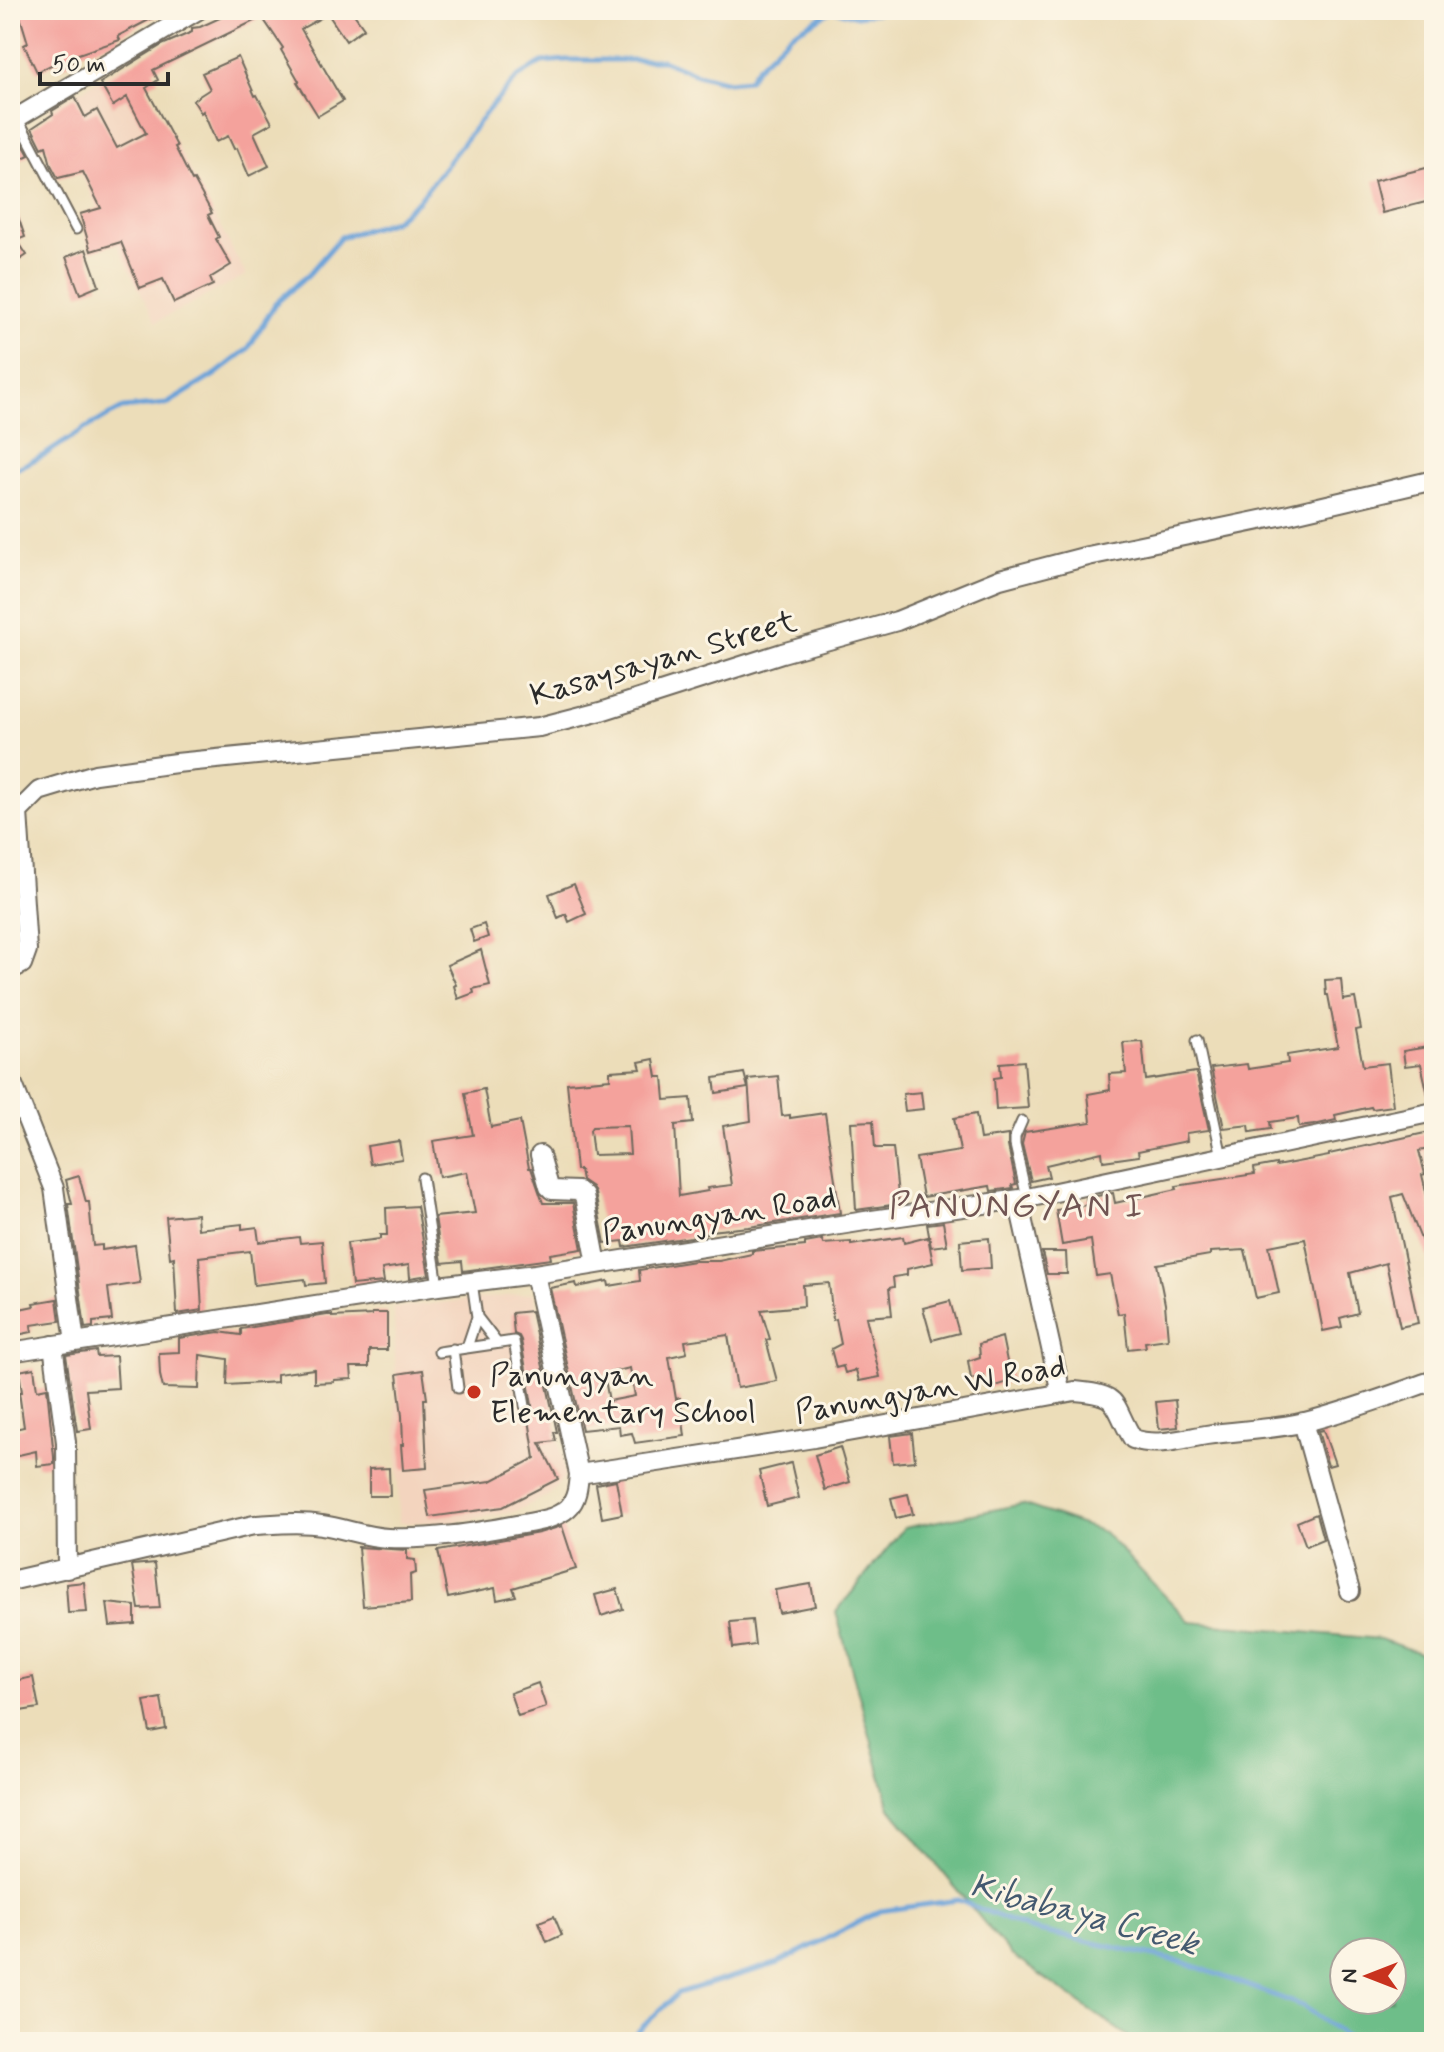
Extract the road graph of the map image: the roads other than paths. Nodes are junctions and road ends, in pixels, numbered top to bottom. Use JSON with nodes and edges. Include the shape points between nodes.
{"nodes":[{"id":1,"x":198,"y":10,"type":"edge"},
{"id":2,"x":14,"y":119,"type":"edge"},
{"id":3,"x":76,"y":229,"type":"dead end"},
{"id":4,"x":1434,"y":480,"type":"edge"},
{"id":5,"x":10,"y":970,"type":"edge"},
{"id":6,"x":1197,"y":1040,"type":"dead end"},
{"id":7,"x":10,"y":1077,"type":"edge"},
{"id":8,"x":1434,"y":1112,"type":"edge"},
{"id":9,"x":1022,"y":1121,"type":"dead end"},
{"id":10,"x":540,"y":1155,"type":"dead end"},
{"id":11,"x":1222,"y":1157,"type":"junction"},
{"id":12,"x":422,"y":1178,"type":"dead end"},
{"id":13,"x":1023,"y":1199,"type":"junction"},
{"id":14,"x":597,"y":1264,"type":"junction"},
{"id":15,"x":535,"y":1274,"type":"junction"},
{"id":16,"x":472,"y":1282,"type":"junction"},
{"id":17,"x":438,"y":1286,"type":"junction"},
{"id":18,"x":477,"y":1317,"type":"junction"},
{"id":19,"x":75,"y":1342,"type":"junction"},
{"id":20,"x":497,"y":1343,"type":"junction"},
{"id":21,"x":53,"y":1345,"type":"junction"},
{"id":22,"x":467,"y":1347,"type":"junction"},
{"id":23,"x":453,"y":1349,"type":"junction"},
{"id":24,"x":10,"y":1352,"type":"edge"},
{"id":25,"x":439,"y":1352,"type":"dead end"},
{"id":26,"x":1434,"y":1380,"type":"edge"},
{"id":27,"x":458,"y":1388,"type":"dead end"},
{"id":28,"x":1061,"y":1393,"type":"junction"},
{"id":29,"x":525,"y":1406,"type":"dead end"},
{"id":30,"x":1303,"y":1422,"type":"junction"},
{"id":31,"x":579,"y":1474,"type":"junction"},
{"id":32,"x":67,"y":1569,"type":"junction"},
{"id":33,"x":10,"y":1581,"type":"edge"},
{"id":34,"x":1350,"y":1591,"type":"dead end"}],
"edges":[{"from":1,"to":2,"type":"street"},
{"from":2,"to":3,"type":"lane"},
{"from":4,"to":5,"type":"street","name":"Kasaysayan Street","via":[[1000,579],[897,621],[539,727],[136,768],[39,791],[18,812],[27,950],[22,964]]},
{"from":6,"to":11,"type":"lane"},
{"from":7,"to":19,"type":"street","via":[[54,1188]]},
{"from":8,"to":11,"type":"street","name":"Panungyan Road"},
{"from":9,"to":13,"type":"lane","via":[[1015,1145]]},
{"from":10,"to":14,"type":"street","via":[[552,1190],[584,1196]]},
{"from":11,"to":13,"type":"street","name":"Panungyan Road"},
{"from":12,"to":17,"type":"lane"},
{"from":13,"to":14,"type":"street","name":"Panungyan Road"},
{"from":13,"to":28,"type":"street"},
{"from":14,"to":15,"type":"street","name":"Panungyan Road"},
{"from":15,"to":16,"type":"street","name":"Panungyan Road"},
{"from":15,"to":31,"type":"street"},
{"from":16,"to":17,"type":"street","name":"Panungyan Road"},
{"from":16,"to":18,"type":"lane"},
{"from":17,"to":19,"type":"street","name":"Panungyan Road"},
{"from":18,"to":20,"type":"lane"},
{"from":18,"to":22,"type":"lane"},
{"from":19,"to":21,"type":"street","name":"Panungyan Road"},
{"from":20,"to":22,"type":"lane"},
{"from":20,"to":29,"type":"lane","via":[[514,1341]]},
{"from":21,"to":24,"type":"street","name":"Panungyan Road"},
{"from":21,"to":32,"type":"street","via":[[66,1442]]},
{"from":22,"to":23,"type":"lane"},
{"from":23,"to":25,"type":"lane"},
{"from":23,"to":27,"type":"lane"},
{"from":26,"to":30,"type":"street","name":"Panungyan W Road"},
{"from":28,"to":30,"type":"street","name":"Panungyan W Road","via":[[1107,1395],[1133,1439],[1143,1443]]},
{"from":28,"to":31,"type":"street","name":"Panungyan W Road"},
{"from":30,"to":34,"type":"street"},
{"from":31,"to":32,"type":"street","via":[[575,1498],[555,1516],[462,1535],[386,1538],[322,1525],[254,1525]]},
{"from":32,"to":33,"type":"street"}]}
